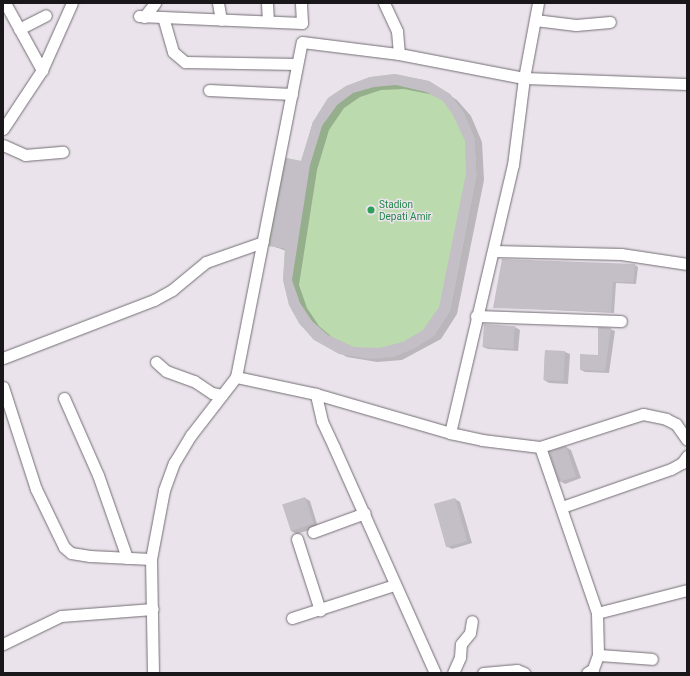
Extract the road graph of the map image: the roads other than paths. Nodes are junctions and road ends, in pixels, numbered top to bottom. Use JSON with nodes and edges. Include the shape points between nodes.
{"nodes":[{"id":1,"x":5,"y":3,"type":"edge"},
{"id":2,"x":72,"y":3,"type":"edge"},
{"id":3,"x":154,"y":3,"type":"edge"},
{"id":4,"x":218,"y":3,"type":"edge"},
{"id":5,"x":267,"y":3,"type":"edge"},
{"id":6,"x":301,"y":3,"type":"edge"},
{"id":7,"x":384,"y":3,"type":"edge"},
{"id":8,"x":538,"y":3,"type":"edge"},
{"id":9,"x":46,"y":15,"type":"dead end"},
{"id":10,"x":163,"y":17,"type":"junction"},
{"id":11,"x":221,"y":20,"type":"junction"},
{"id":12,"x":535,"y":20,"type":"junction"},
{"id":13,"x":268,"y":22,"type":"junction"},
{"id":14,"x":610,"y":22,"type":"dead end"},
{"id":15,"x":302,"y":23,"type":"junction"},
{"id":16,"x":19,"y":29,"type":"junction"},
{"id":17,"x":302,"y":42,"type":"junction"},
{"id":18,"x":399,"y":54,"type":"junction"},
{"id":19,"x":297,"y":64,"type":"junction"},
{"id":20,"x":42,"y":70,"type":"junction"},
{"id":21,"x":524,"y":78,"type":"junction"},
{"id":22,"x":687,"y":84,"type":"edge"},
{"id":23,"x":208,"y":90,"type":"dead end"},
{"id":24,"x":292,"y":94,"type":"junction"},
{"id":25,"x":3,"y":129,"type":"edge"},
{"id":26,"x":3,"y":145,"type":"edge"},
{"id":27,"x":63,"y":152,"type":"dead end"},
{"id":28,"x":263,"y":242,"type":"junction"},
{"id":29,"x":494,"y":251,"type":"junction"},
{"id":30,"x":687,"y":264,"type":"edge"},
{"id":31,"x":476,"y":316,"type":"junction"},
{"id":32,"x":621,"y":321,"type":"dead end"},
{"id":33,"x":3,"y":358,"type":"edge"},
{"id":34,"x":156,"y":362,"type":"dead end"},
{"id":35,"x":236,"y":377,"type":"junction"},
{"id":36,"x":3,"y":387,"type":"edge"},
{"id":37,"x":316,"y":394,"type":"junction"},
{"id":38,"x":222,"y":395,"type":"junction"},
{"id":39,"x":64,"y":398,"type":"dead end"},
{"id":40,"x":5,"y":400,"type":"edge"},
{"id":41,"x":450,"y":433,"type":"junction"},
{"id":42,"x":687,"y":440,"type":"edge"},
{"id":43,"x":540,"y":447,"type":"junction"},
{"id":44,"x":687,"y":456,"type":"edge"},
{"id":45,"x":562,"y":507,"type":"junction"},
{"id":46,"x":365,"y":513,"type":"junction"},
{"id":47,"x":313,"y":532,"type":"dead end"},
{"id":48,"x":297,"y":539,"type":"dead end"},
{"id":49,"x":127,"y":558,"type":"junction"},
{"id":50,"x":151,"y":559,"type":"junction"},
{"id":51,"x":394,"y":585,"type":"junction"},
{"id":52,"x":687,"y":590,"type":"edge"},
{"id":53,"x":153,"y":609,"type":"junction"},
{"id":54,"x":320,"y":610,"type":"junction"},
{"id":55,"x":597,"y":613,"type":"junction"},
{"id":56,"x":292,"y":618,"type":"dead end"},
{"id":57,"x":472,"y":621,"type":"dead end"},
{"id":58,"x":3,"y":644,"type":"edge"},
{"id":59,"x":598,"y":655,"type":"junction"},
{"id":60,"x":652,"y":659,"type":"dead end"},
{"id":61,"x":153,"y":673,"type":"edge"},
{"id":62,"x":435,"y":673,"type":"edge"},
{"id":63,"x":453,"y":673,"type":"edge"},
{"id":64,"x":483,"y":673,"type":"edge"},
{"id":65,"x":524,"y":673,"type":"edge"},
{"id":66,"x":587,"y":673,"type":"edge"}],
"edges":[{"from":1,"to":16,"type":"street"},
{"from":2,"to":20,"type":"street"},
{"from":3,"to":10,"type":"street","via":[[142,16]]},
{"from":4,"to":11,"type":"street"},
{"from":5,"to":13,"type":"street"},
{"from":6,"to":15,"type":"street"},
{"from":7,"to":18,"type":"street","via":[[397,30]]},
{"from":8,"to":12,"type":"street"},
{"from":9,"to":16,"type":"street"},
{"from":10,"to":11,"type":"street"},
{"from":10,"to":19,"type":"street","via":[[173,52],[179,60],[192,63]]},
{"from":11,"to":13,"type":"street"},
{"from":12,"to":14,"type":"street","via":[[576,25]]},
{"from":12,"to":21,"type":"street"},
{"from":13,"to":15,"type":"street"},
{"from":15,"to":17,"type":"street"},
{"from":16,"to":20,"type":"street"},
{"from":17,"to":18,"type":"street"},
{"from":17,"to":19,"type":"street"},
{"from":18,"to":21,"type":"street"},
{"from":19,"to":24,"type":"street"},
{"from":20,"to":25,"type":"street"},
{"from":21,"to":22,"type":"street"},
{"from":21,"to":29,"type":"street","via":[[513,165]]},
{"from":23,"to":24,"type":"street"},
{"from":24,"to":28,"type":"street"},
{"from":26,"to":27,"type":"street","via":[[25,155]]},
{"from":28,"to":33,"type":"street","via":[[206,262],[172,290],[154,300]]},
{"from":28,"to":35,"type":"street"},
{"from":29,"to":30,"type":"street","via":[[621,254]]},
{"from":29,"to":31,"type":"street"},
{"from":31,"to":32,"type":"street"},
{"from":31,"to":41,"type":"street"},
{"from":34,"to":38,"type":"street","via":[[166,370],[194,381],[212,393]]},
{"from":35,"to":37,"type":"street"},
{"from":35,"to":38,"type":"street"},
{"from":36,"to":40,"type":"street"},
{"from":37,"to":41,"type":"street"},
{"from":37,"to":46,"type":"street","via":[[322,421]]},
{"from":38,"to":50,"type":"street","via":[[191,435],[174,463],[164,490]]},
{"from":39,"to":49,"type":"street","via":[[98,474]]},
{"from":40,"to":49,"type":"street","via":[[36,489],[61,544],[71,553]]},
{"from":41,"to":43,"type":"street"},
{"from":42,"to":43,"type":"street","via":[[676,424],[643,414]]},
{"from":43,"to":45,"type":"street"},
{"from":44,"to":45,"type":"street","via":[[682,463],[671,468]]},
{"from":45,"to":55,"type":"street"},
{"from":46,"to":47,"type":"street"},
{"from":46,"to":51,"type":"street"},
{"from":48,"to":54,"type":"street"},
{"from":49,"to":50,"type":"street"},
{"from":50,"to":53,"type":"street"},
{"from":51,"to":54,"type":"street"},
{"from":51,"to":62,"type":"street"},
{"from":52,"to":55,"type":"street"},
{"from":53,"to":58,"type":"street","via":[[61,616]]},
{"from":53,"to":61,"type":"street"},
{"from":54,"to":56,"type":"street"},
{"from":55,"to":59,"type":"street"},
{"from":57,"to":63,"type":"street","via":[[470,633],[461,644],[460,658]]},
{"from":59,"to":60,"type":"street"},
{"from":59,"to":66,"type":"street","via":[[593,669]]},
{"from":64,"to":65,"type":"street","via":[[517,670]]}]}
